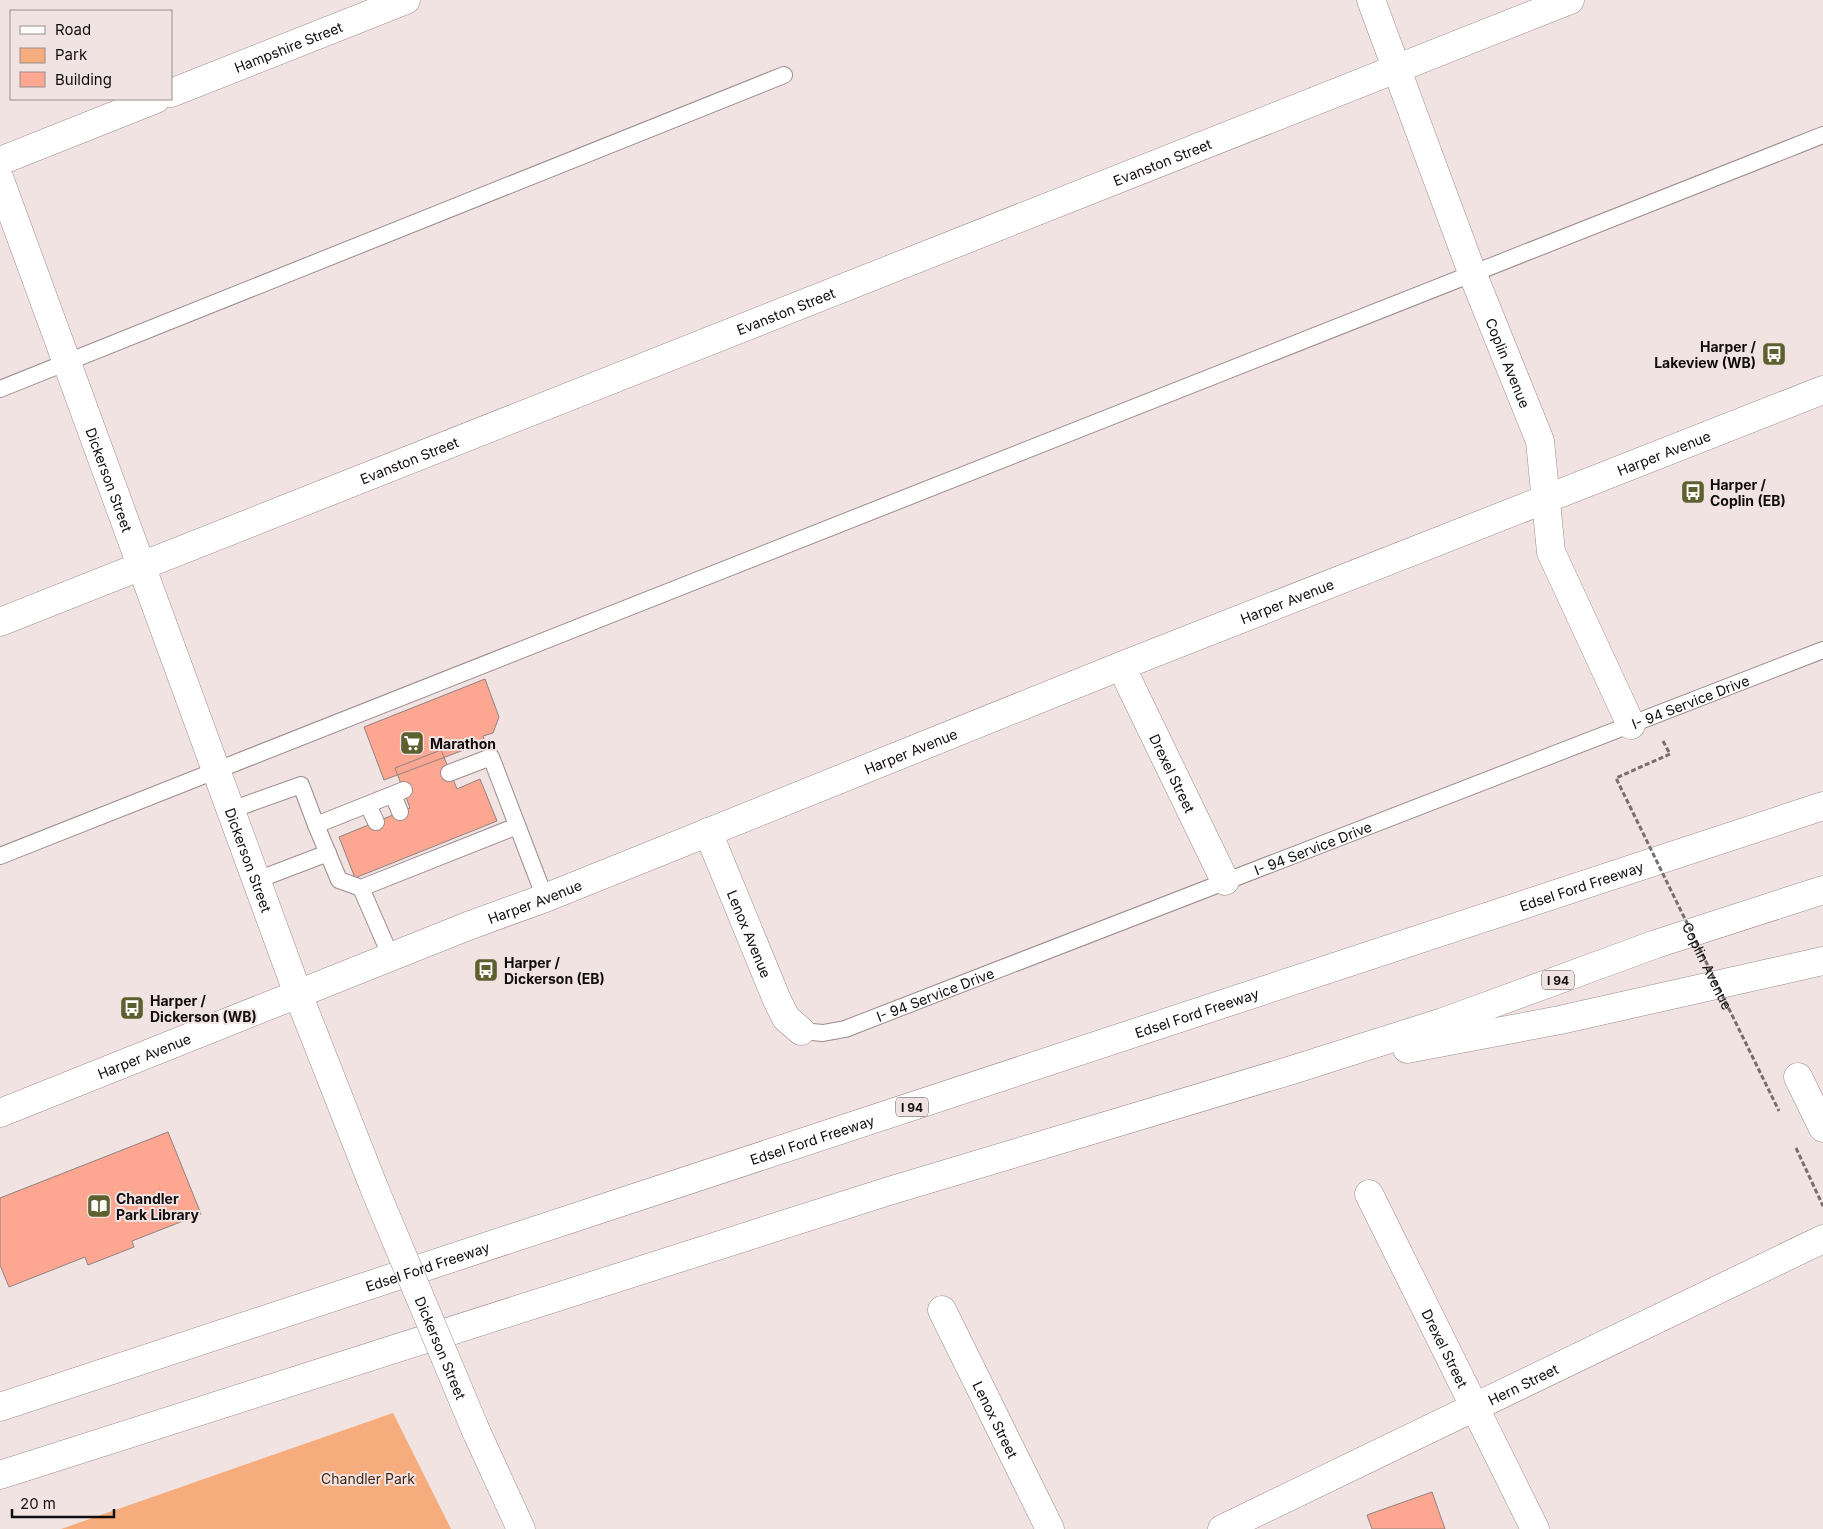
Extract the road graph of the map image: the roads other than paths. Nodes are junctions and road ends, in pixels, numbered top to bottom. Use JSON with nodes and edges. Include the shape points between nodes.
{"nodes":[{"id":1,"x":406,"y":0,"type":"edge"},
{"id":2,"x":1370,"y":0,"type":"edge"},
{"id":3,"x":1570,"y":0,"type":"edge"},
{"id":4,"x":1397,"y":69,"type":"junction"},
{"id":5,"x":784,"y":75,"type":"dead end"},
{"id":6,"x":172,"y":93,"type":"edge"},
{"id":7,"x":153,"y":100,"type":"edge"},
{"id":8,"x":1823,"y":136,"type":"edge"},
{"id":9,"x":0,"y":161,"type":"edge"},
{"id":10,"x":0,"y":180,"type":"edge"},
{"id":11,"x":1473,"y":275,"type":"junction"},
{"id":12,"x":67,"y":362,"type":"junction"},
{"id":13,"x":0,"y":389,"type":"edge"},
{"id":14,"x":1823,"y":390,"type":"edge"},
{"id":15,"x":1547,"y":498,"type":"junction"},
{"id":16,"x":142,"y":565,"type":"junction"},
{"id":17,"x":0,"y":622,"type":"edge"},
{"id":18,"x":1823,"y":650,"type":"edge"},
{"id":19,"x":1121,"y":666,"type":"junction"},
{"id":20,"x":1631,"y":725,"type":"junction"},
{"id":21,"x":216,"y":770,"type":"junction"},
{"id":22,"x":449,"y":773,"type":"dead end"},
{"id":23,"x":368,"y":805,"type":"junction"},
{"id":24,"x":1823,"y":806,"type":"edge"},
{"id":25,"x":231,"y":810,"type":"junction"},
{"id":26,"x":400,"y":812,"type":"dead end"},
{"id":27,"x":376,"y":822,"type":"dead end"},
{"id":28,"x":316,"y":825,"type":"junction"},
{"id":29,"x":517,"y":826,"type":"junction"},
{"id":30,"x":708,"y":832,"type":"junction"},
{"id":31,"x":328,"y":853,"type":"junction"},
{"id":32,"x":0,"y":856,"type":"edge"},
{"id":33,"x":256,"y":880,"type":"junction"},
{"id":34,"x":1225,"y":881,"type":"junction"},
{"id":35,"x":361,"y":888,"type":"junction"},
{"id":36,"x":1823,"y":890,"type":"edge"},
{"id":37,"x":545,"y":898,"type":"junction"},
{"id":38,"x":391,"y":957,"type":"junction"},
{"id":39,"x":1823,"y":961,"type":"edge"},
{"id":40,"x":298,"y":994,"type":"junction"},
{"id":41,"x":801,"y":1031,"type":"joint"},
{"id":42,"x":1292,"y":1070,"type":"junction"},
{"id":43,"x":1798,"y":1077,"type":"dead end"},
{"id":44,"x":0,"y":1113,"type":"edge"},
{"id":45,"x":1823,"y":1128,"type":"edge"},
{"id":46,"x":1369,"y":1194,"type":"dead end"},
{"id":47,"x":1823,"y":1239,"type":"edge"},
{"id":48,"x":942,"y":1310,"type":"dead end"},
{"id":49,"x":0,"y":1407,"type":"edge"},
{"id":50,"x":1475,"y":1407,"type":"junction"},
{"id":51,"x":0,"y":1476,"type":"edge"},
{"id":52,"x":520,"y":1529,"type":"edge"},
{"id":53,"x":1050,"y":1529,"type":"edge"},
{"id":54,"x":1222,"y":1529,"type":"edge"},
{"id":55,"x":1535,"y":1529,"type":"edge"}],
"edges":[{"from":1,"to":6,"type":"main road","name":"Hampshire Street"},
{"from":2,"to":4,"type":"main road","name":"Coplin Avenue"},
{"from":3,"to":4,"type":"main road","name":"Evanston Street"},
{"from":4,"to":11,"type":"main road","name":"Coplin Avenue"},
{"from":4,"to":16,"type":"main road","name":"Evanston Street"},
{"from":5,"to":12,"type":"lane"},
{"from":7,"to":9,"type":"main road"},
{"from":8,"to":11,"type":"lane"},
{"from":10,"to":12,"type":"main road","name":"Dickerson Street"},
{"from":11,"to":15,"type":"main road","name":"Coplin Avenue","via":[[1540,441]]},
{"from":11,"to":21,"type":"lane"},
{"from":12,"to":13,"type":"lane"},
{"from":12,"to":16,"type":"main road","name":"Dickerson Street"},
{"from":14,"to":15,"type":"main road","name":"Harper Avenue"},
{"from":15,"to":19,"type":"main road","name":"Harper Avenue"},
{"from":15,"to":20,"type":"main road","name":"Coplin Avenue","via":[[1551,552]]},
{"from":16,"to":17,"type":"main road","name":"Evanston Street"},
{"from":16,"to":21,"type":"main road","name":"Dickerson Street"},
{"from":18,"to":20,"type":"lane","name":"I- 94 Service Drive"},
{"from":19,"to":30,"type":"main road","name":"Harper Avenue"},
{"from":19,"to":34,"type":"main road","name":"Drexel Street"},
{"from":20,"to":34,"type":"lane","name":"I- 94 Service Drive"},
{"from":21,"to":25,"type":"main road","name":"Dickerson Street"},
{"from":21,"to":32,"type":"lane"},
{"from":22,"to":29,"type":"lane","via":[[491,757]]},
{"from":23,"to":26,"type":"lane","via":[[399,793]]},
{"from":23,"to":27,"type":"lane"},
{"from":23,"to":28,"type":"lane"},
{"from":24,"to":49,"type":"main road","name":"Edsel Ford Freeway","number":"I 94"},
{"from":25,"to":28,"type":"lane","via":[[301,785]]},
{"from":25,"to":33,"type":"main road","name":"Dickerson Street"},
{"from":28,"to":31,"type":"lane"},
{"from":29,"to":35,"type":"lane","via":[[453,845],[394,868]]},
{"from":29,"to":37,"type":"lane"},
{"from":30,"to":37,"type":"main road","name":"Harper Avenue"},
{"from":30,"to":41,"type":"main road","name":"Lenox Avenue","via":[[776,1000],[786,1018]]},
{"from":31,"to":33,"type":"lane"},
{"from":31,"to":35,"type":"lane","via":[[339,880]]},
{"from":33,"to":40,"type":"main road","name":"Dickerson Street"},
{"from":34,"to":41,"type":"lane","name":"I- 94 Service Drive","via":[[845,1029],[823,1033]]},
{"from":35,"to":38,"type":"lane"},
{"from":36,"to":42,"type":"main road","number":"I 94","via":[[1656,944],[1442,1022]]},
{"from":37,"to":38,"type":"main road","name":"Harper Avenue"},
{"from":38,"to":40,"type":"main road","name":"Harper Avenue"},
{"from":39,"to":42,"type":"main road","via":[[1560,1020]]},
{"from":40,"to":44,"type":"main road","name":"Harper Avenue"},
{"from":40,"to":52,"type":"main road","name":"Dickerson Street","bridge":true,"via":[[375,1190]]},
{"from":42,"to":51,"type":"main road","number":"I 94","via":[[889,1191]]},
{"from":43,"to":45,"type":"main road"},
{"from":46,"to":50,"type":"main road","name":"Drexel Street"},
{"from":47,"to":50,"type":"main road","name":"Hern Street"},
{"from":48,"to":53,"type":"main road","name":"Lenox Street"},
{"from":50,"to":54,"type":"main road","name":"Hern Street"},
{"from":50,"to":55,"type":"main road","name":"Drexel Street"}]}
